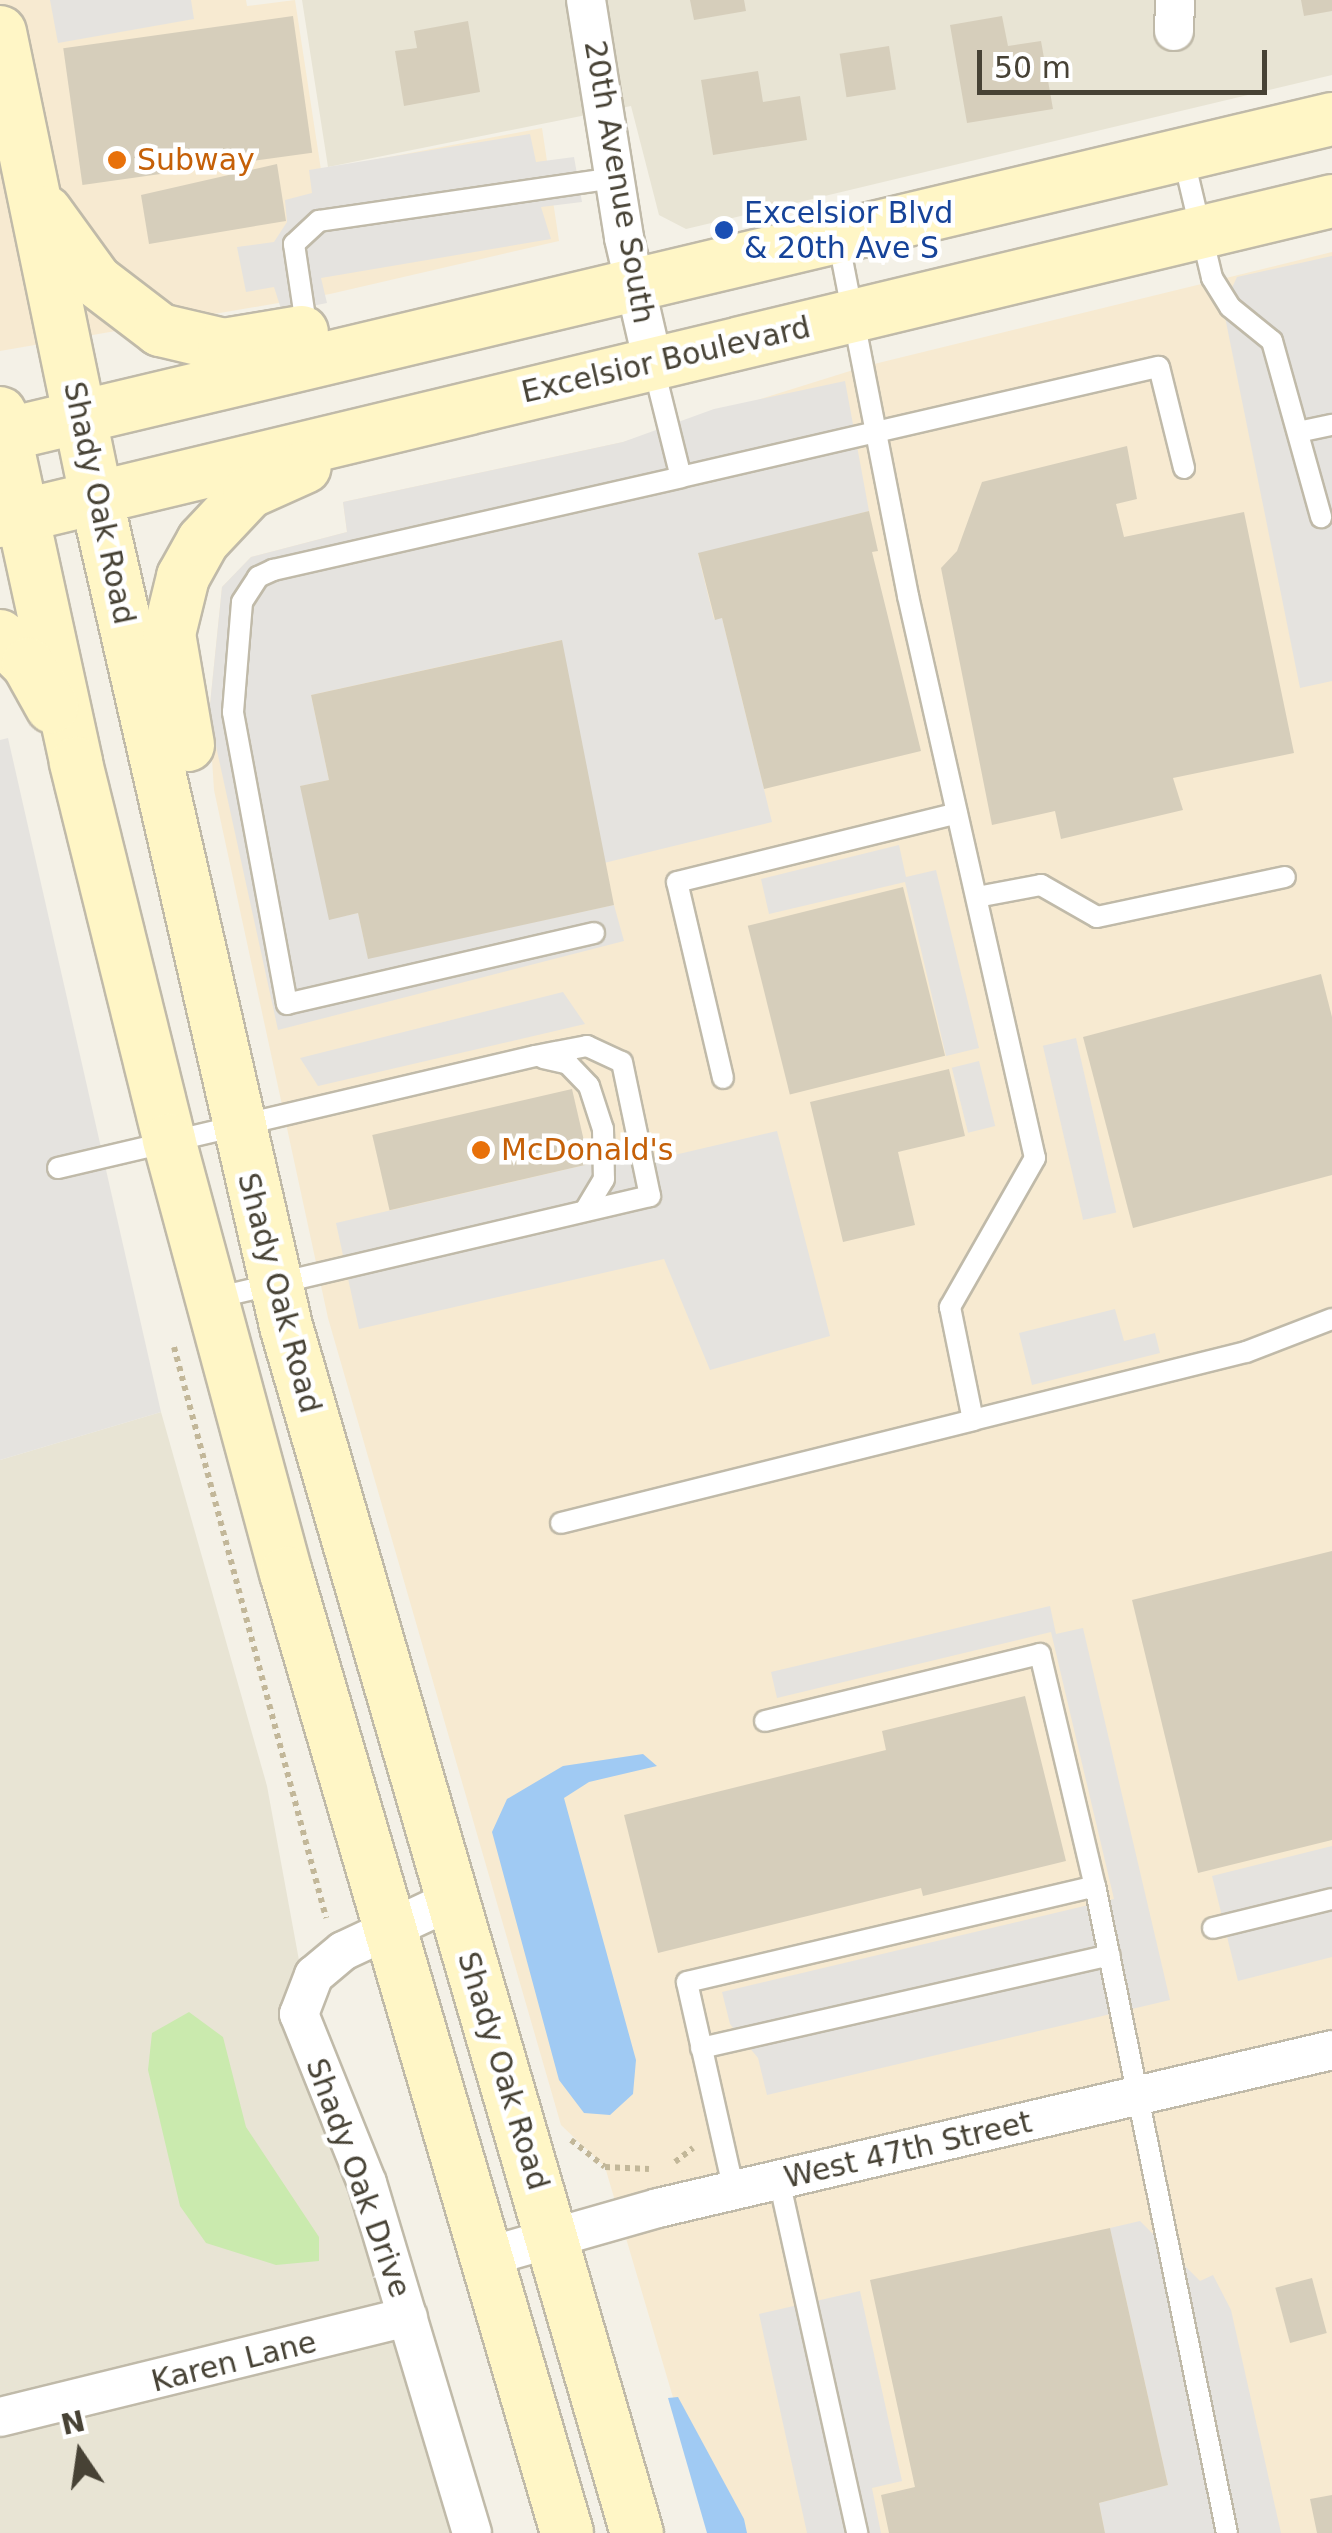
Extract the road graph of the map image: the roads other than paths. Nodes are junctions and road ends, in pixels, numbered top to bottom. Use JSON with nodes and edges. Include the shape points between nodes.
{"nodes":[{"id":1,"x":586,"y":0,"type":"edge"},
{"id":2,"x":0,"y":32,"type":"edge"},
{"id":3,"x":1332,"y":119,"type":"edge"},
{"id":4,"x":1182,"y":156,"type":"junction"},
{"id":5,"x":614,"y":178,"type":"junction"},
{"id":6,"x":35,"y":193,"type":"junction"},
{"id":7,"x":1332,"y":202,"type":"edge"},
{"id":8,"x":1200,"y":233,"type":"junction"},
{"id":9,"x":838,"y":239,"type":"junction"},
{"id":10,"x":635,"y":286,"type":"junction"},
{"id":11,"x":854,"y":315,"type":"junction"},
{"id":12,"x":310,"y":346,"type":"junction"},
{"id":13,"x":653,"y":364,"type":"junction"},
{"id":14,"x":525,"y":393,"type":"junction"},
{"id":15,"x":80,"y":418,"type":"junction"},
{"id":16,"x":1332,"y":425,"type":"edge"},
{"id":17,"x":2,"y":428,"type":"edge"},
{"id":18,"x":878,"y":430,"type":"junction"},
{"id":19,"x":1298,"y":432,"type":"junction"},
{"id":20,"x":1184,"y":468,"type":"dead end"},
{"id":21,"x":681,"y":477,"type":"junction"},
{"id":22,"x":96,"y":497,"type":"junction"},
{"id":23,"x":1321,"y":517,"type":"dead end"},
{"id":24,"x":10,"y":519,"type":"edge"},
{"id":25,"x":0,"y":636,"type":"edge"},
{"id":26,"x":76,"y":764,"type":"junction"},
{"id":27,"x":958,"y":813,"type":"junction"},
{"id":28,"x":1284,"y":876,"type":"dead end"},
{"id":29,"x":977,"y":898,"type":"junction"},
{"id":30,"x":594,"y":933,"type":"dead end"},
{"id":31,"x":213,"y":1017,"type":"junction"},
{"id":32,"x":535,"y":1056,"type":"junction"},
{"id":33,"x":723,"y":1078,"type":"dead end"},
{"id":34,"x":236,"y":1130,"type":"junction"},
{"id":35,"x":170,"y":1145,"type":"junction"},
{"id":36,"x":58,"y":1168,"type":"dead end"},
{"id":37,"x":585,"y":1211,"type":"junction"},
{"id":38,"x":275,"y":1284,"type":"junction"},
{"id":39,"x":212,"y":1298,"type":"junction"},
{"id":40,"x":1332,"y":1318,"type":"edge"},
{"id":41,"x":973,"y":1420,"type":"junction"},
{"id":42,"x":562,"y":1524,"type":"dead end"},
{"id":43,"x":765,"y":1721,"type":"dead end"},
{"id":44,"x":1095,"y":1886,"type":"junction"},
{"id":45,"x":1332,"y":1899,"type":"edge"},
{"id":46,"x":452,"y":1900,"type":"junction"},
{"id":47,"x":1213,"y":1928,"type":"dead end"},
{"id":48,"x":390,"y":1929,"type":"junction"},
{"id":49,"x":1110,"y":1956,"type":"junction"},
{"id":50,"x":701,"y":2048,"type":"junction"},
{"id":51,"x":1332,"y":2050,"type":"edge"},
{"id":52,"x":1140,"y":2096,"type":"junction"},
{"id":53,"x":779,"y":2180,"type":"junction"},
{"id":54,"x":734,"y":2191,"type":"junction"},
{"id":55,"x":552,"y":2237,"type":"junction"},
{"id":56,"x":486,"y":2257,"type":"junction"},
{"id":57,"x":408,"y":2318,"type":"junction"},
{"id":58,"x":0,"y":2417,"type":"edge"},
{"id":59,"x":472,"y":2533,"type":"edge"},
{"id":60,"x":567,"y":2533,"type":"edge"},
{"id":61,"x":637,"y":2533,"type":"edge"},
{"id":62,"x":857,"y":2533,"type":"edge"},
{"id":63,"x":1226,"y":2533,"type":"edge"}],
"edges":[{"from":1,"to":5,"type":"street","name":"20th Avenue South"},
{"from":2,"to":6,"type":"main road","name":"Shady Oak Road"},
{"from":3,"to":4,"type":"main road"},
{"from":4,"to":8,"type":"lane"},
{"from":4,"to":9,"type":"main road"},
{"from":5,"to":10,"type":"street","name":"20th Avenue South"},
{"from":5,"to":12,"type":"lane","via":[[319,221],[294,244]]},
{"from":6,"to":12,"type":"main road","via":[[96,281],[160,330],[224,345]]},
{"from":6,"to":15,"type":"main road","name":"Shady Oak Road"},
{"from":7,"to":8,"type":"main road","name":"Excelsior Boulevard"},
{"from":8,"to":11,"type":"main road","name":"Excelsior Boulevard"},
{"from":8,"to":19,"type":"lane","via":[[1212,278],[1230,307],[1272,341]]},
{"from":9,"to":10,"type":"main road"},
{"from":9,"to":11,"type":"lane"},
{"from":10,"to":12,"type":"main road","via":[[445,299]]},
{"from":10,"to":13,"type":"street","name":"20th Avenue South"},
{"from":11,"to":13,"type":"main road","name":"Excelsior Boulevard"},
{"from":11,"to":18,"type":"lane"},
{"from":12,"to":15,"type":"main road"},
{"from":13,"to":14,"type":"main road","name":"Excelsior Boulevard"},
{"from":13,"to":21,"type":"lane"},
{"from":14,"to":22,"type":"main road","name":"Excelsior Boulevard"},
{"from":14,"to":31,"type":"main road","via":[[278,476],[224,514],[182,577],[169,634],[175,683],[225,926]]},
{"from":15,"to":17,"type":"main road"},
{"from":15,"to":22,"type":"main road","name":"Shady Oak Road"},
{"from":16,"to":19,"type":"lane"},
{"from":17,"to":24,"type":"main road"},
{"from":18,"to":20,"type":"lane","via":[[1159,367]]},
{"from":18,"to":21,"type":"lane"},
{"from":18,"to":27,"type":"lane"},
{"from":19,"to":23,"type":"lane"},
{"from":21,"to":30,"type":"lane","via":[[273,570],[258,577],[242,602],[233,712],[287,1004]]},
{"from":22,"to":24,"type":"main road","name":"Excelsior Boulevard"},
{"from":22,"to":31,"type":"main road","name":"Shady Oak Road"},
{"from":24,"to":26,"type":"main road"},
{"from":25,"to":26,"type":"main road","via":[[46,692]]},
{"from":26,"to":35,"type":"main road"},
{"from":27,"to":29,"type":"lane"},
{"from":27,"to":33,"type":"lane","via":[[676,882]]},
{"from":28,"to":29,"type":"lane","via":[[1097,916],[1041,884]]},
{"from":29,"to":41,"type":"lane","via":[[1035,1158],[950,1307]]},
{"from":31,"to":34,"type":"main road","name":"Shady Oak Road"},
{"from":32,"to":34,"type":"lane"},
{"from":32,"to":37,"type":"lane","via":[[568,1064],[588,1086],[603,1129],[604,1179]]},
{"from":32,"to":37,"type":"lane","via":[[587,1046],[622,1062],[650,1196]]},
{"from":34,"to":35,"type":"lane"},
{"from":34,"to":38,"type":"main road","name":"Shady Oak Road"},
{"from":35,"to":36,"type":"lane"},
{"from":35,"to":39,"type":"main road"},
{"from":37,"to":38,"type":"lane"},
{"from":38,"to":39,"type":"lane"},
{"from":38,"to":46,"type":"main road","name":"Shady Oak Road"},
{"from":39,"to":48,"type":"main road"},
{"from":40,"to":41,"type":"lane","via":[[1246,1352]]},
{"from":41,"to":42,"type":"lane"},
{"from":43,"to":44,"type":"lane","via":[[1040,1654]]},
{"from":44,"to":49,"type":"lane"},
{"from":44,"to":50,"type":"lane","via":[[687,1982]]},
{"from":45,"to":47,"type":"lane"},
{"from":46,"to":48,"type":"street","name":"Shady Oak Drive"},
{"from":46,"to":55,"type":"main road","name":"Shady Oak Road"},
{"from":48,"to":56,"type":"main road"},
{"from":48,"to":57,"type":"street","name":"Shady Oak Drive","via":[[343,1951],[314,1976],[300,2014],[366,2183]]},
{"from":49,"to":50,"type":"lane"},
{"from":49,"to":52,"type":"lane"},
{"from":50,"to":54,"type":"lane"},
{"from":51,"to":52,"type":"street","name":"West 47th Street"},
{"from":52,"to":53,"type":"street","name":"West 47th Street"},
{"from":52,"to":63,"type":"lane"},
{"from":53,"to":54,"type":"street","name":"West 47th Street"},
{"from":53,"to":62,"type":"lane"},
{"from":54,"to":55,"type":"street","name":"West 47th Street"},
{"from":55,"to":56,"type":"street","name":"West 47th Street"},
{"from":55,"to":61,"type":"main road","name":"Shady Oak Road"},
{"from":56,"to":60,"type":"main road"},
{"from":57,"to":58,"type":"street","name":"Karen Lane"},
{"from":57,"to":59,"type":"street","name":"Shady Oak Drive"}]}
